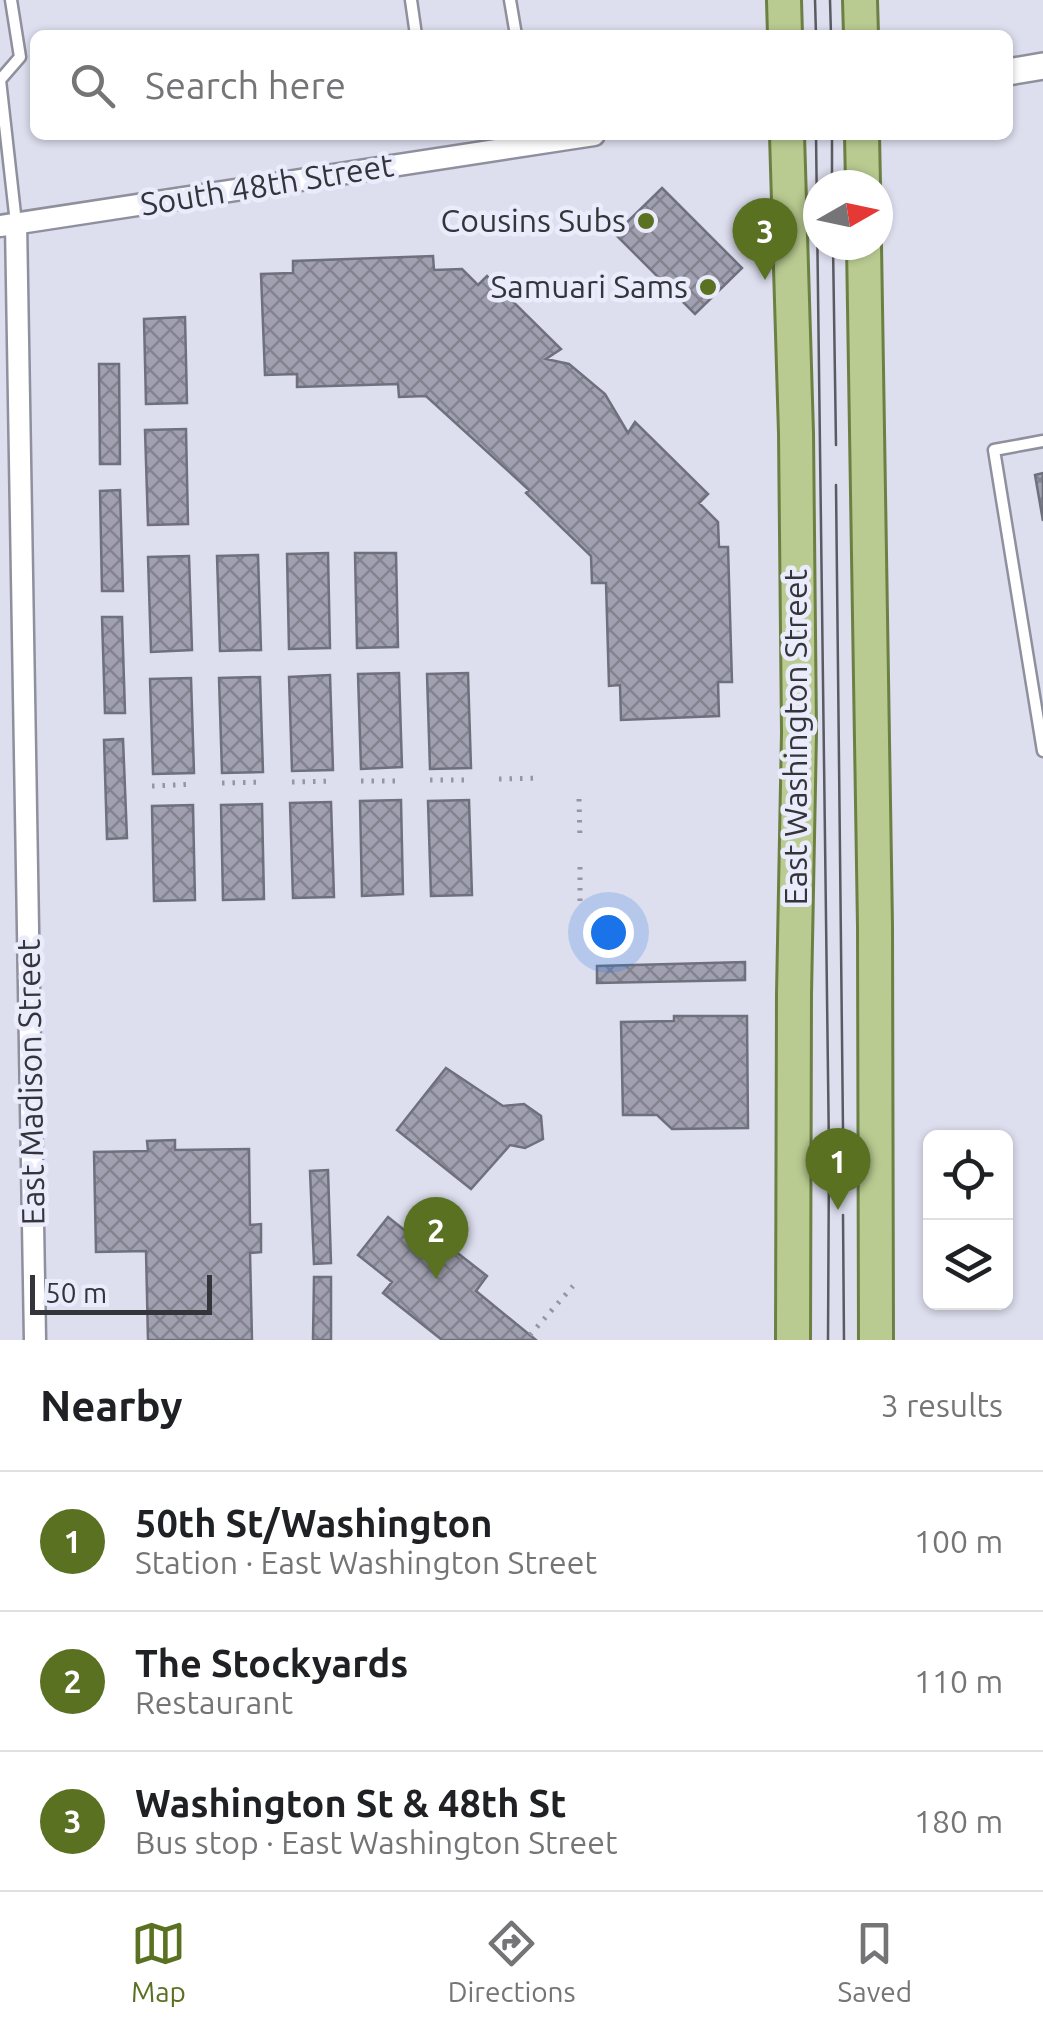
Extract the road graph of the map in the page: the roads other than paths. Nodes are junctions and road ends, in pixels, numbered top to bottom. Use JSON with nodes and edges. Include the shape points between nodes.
{"nodes":[{"id":1,"x":10,"y":0,"type":"edge"},
{"id":2,"x":411,"y":0,"type":"edge"},
{"id":3,"x":510,"y":0,"type":"edge"},
{"id":4,"x":784,"y":0,"type":"edge"},
{"id":5,"x":860,"y":0,"type":"edge"},
{"id":6,"x":415,"y":30,"type":"edge"},
{"id":7,"x":515,"y":30,"type":"edge"},
{"id":8,"x":785,"y":30,"type":"edge"},
{"id":9,"x":860,"y":30,"type":"edge"},
{"id":10,"x":1043,"y":66,"type":"edge"},
{"id":11,"x":1013,"y":71,"type":"edge"},
{"id":12,"x":0,"y":80,"type":"edge"},
{"id":13,"x":561,"y":140,"type":"edge"},
{"id":14,"x":787,"y":140,"type":"edge"},
{"id":15,"x":862,"y":140,"type":"edge"},
{"id":16,"x":863,"y":170,"type":"edge"},
{"id":17,"x":8,"y":224,"type":"edge"},
{"id":18,"x":864,"y":260,"type":"edge"},
{"id":19,"x":1043,"y":441,"type":"edge"},
{"id":20,"x":1043,"y":751,"type":"edge"},
{"id":21,"x":35,"y":1340,"type":"edge"},
{"id":22,"x":793,"y":1340,"type":"edge"},
{"id":23,"x":876,"y":1340,"type":"edge"}],
"edges":[{"from":1,"to":12,"type":"lane","via":[[20,57]]},
{"from":2,"to":6,"type":"lane"},
{"from":3,"to":7,"type":"lane"},
{"from":4,"to":8,"type":"main road"},
{"from":5,"to":9,"type":"main road"},
{"from":10,"to":11,"type":"street"},
{"from":12,"to":17,"type":"lane"},
{"from":13,"to":17,"type":"street","name":"South 48th Street"},
{"from":14,"to":22,"type":"main road","name":"East Washington Street","via":[[800,733]]},
{"from":15,"to":16,"type":"main road"},
{"from":17,"to":21,"type":"street","name":"East Madison Street"},
{"from":18,"to":23,"type":"main road"},
{"from":19,"to":20,"type":"lane","via":[[994,450]]}]}
